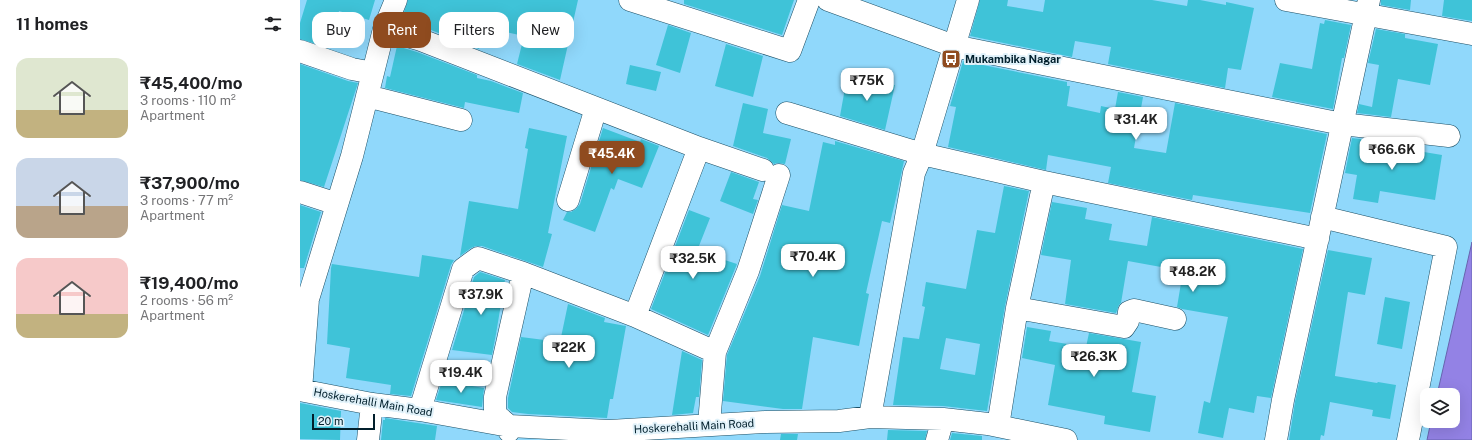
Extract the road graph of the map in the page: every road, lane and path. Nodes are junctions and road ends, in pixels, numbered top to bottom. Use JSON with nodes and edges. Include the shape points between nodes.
{"nodes":[{"id":1,"x":396,"y":0,"type":"edge"},
{"id":2,"x":630,"y":0,"type":"edge"},
{"id":3,"x":809,"y":0,"type":"edge"},
{"id":4,"x":828,"y":0,"type":"edge"},
{"id":5,"x":968,"y":0,"type":"edge"},
{"id":6,"x":1286,"y":0,"type":"edge"},
{"id":7,"x":1367,"y":8,"type":"edge"},
{"id":8,"x":391,"y":12,"type":"edge"},
{"id":9,"x":1472,"y":34,"type":"edge"},
{"id":10,"x":431,"y":44,"type":"edge"},
{"id":11,"x":954,"y":46,"type":"junction"},
{"id":12,"x":379,"y":48,"type":"edge"},
{"id":13,"x":300,"y":51,"type":"edge"},
{"id":14,"x":373,"y":73,"type":"junction"},
{"id":15,"x":367,"y":96,"type":"junction"},
{"id":16,"x":596,"y":108,"type":"junction"},
{"id":17,"x":787,"y":113,"type":"dead end"},
{"id":18,"x":462,"y":120,"type":"dead end"},
{"id":19,"x":1342,"y":124,"type":"junction"},
{"id":20,"x":1449,"y":136,"type":"dead end"},
{"id":21,"x":699,"y":148,"type":"junction"},
{"id":22,"x":922,"y":154,"type":"junction"},
{"id":23,"x":1044,"y":182,"type":"junction"},
{"id":24,"x":300,"y":192,"type":"edge"},
{"id":25,"x":568,"y":200,"type":"dead end"},
{"id":26,"x":337,"y":204,"type":"junction"},
{"id":27,"x":1322,"y":217,"type":"junction"},
{"id":28,"x":1318,"y":239,"type":"junction"},
{"id":29,"x":523,"y":273,"type":"junction"},
{"id":30,"x":1017,"y":308,"type":"junction"},
{"id":31,"x":635,"y":316,"type":"junction"},
{"id":32,"x":1175,"y":318,"type":"dead end"},
{"id":33,"x":715,"y":352,"type":"junction"},
{"id":34,"x":300,"y":390,"type":"edge"},
{"id":35,"x":372,"y":404,"type":"junction"},
{"id":36,"x":420,"y":410,"type":"junction"},
{"id":37,"x":870,"y":417,"type":"junction"},
{"id":38,"x":943,"y":419,"type":"junction"},
{"id":39,"x":709,"y":424,"type":"junction"},
{"id":40,"x":998,"y":426,"type":"junction"},
{"id":41,"x":836,"y":431,"type":"edge"},
{"id":42,"x":508,"y":433,"type":"edge"},
{"id":43,"x":1038,"y":437,"type":"edge"},
{"id":44,"x":368,"y":440,"type":"edge"},
{"id":45,"x":937,"y":440,"type":"edge"},
{"id":46,"x":1066,"y":440,"type":"edge"},
{"id":47,"x":1276,"y":440,"type":"edge"},
{"id":48,"x":1408,"y":440,"type":"edge"}],
"edges":[{"from":1,"to":8,"type":"street"},
{"from":2,"to":3,"type":"street","via":[[790,51]]},
{"from":4,"to":11,"type":"street"},
{"from":5,"to":11,"type":"street"},
{"from":6,"to":7,"type":"street"},
{"from":7,"to":9,"type":"street"},
{"from":7,"to":19,"type":"street"},
{"from":10,"to":16,"type":"street"},
{"from":11,"to":19,"type":"street"},
{"from":11,"to":22,"type":"street"},
{"from":12,"to":14,"type":"street"},
{"from":13,"to":14,"type":"street","via":[[352,69]]},
{"from":14,"to":15,"type":"street"},
{"from":15,"to":18,"type":"street"},
{"from":15,"to":26,"type":"street"},
{"from":16,"to":21,"type":"street"},
{"from":16,"to":25,"type":"street"},
{"from":17,"to":22,"type":"street"},
{"from":19,"to":20,"type":"street"},
{"from":19,"to":27,"type":"street"},
{"from":21,"to":31,"type":"street"},
{"from":21,"to":33,"type":"street","via":[[771,173],[748,271]]},
{"from":22,"to":23,"type":"street"},
{"from":22,"to":37,"type":"street","via":[[914,173]]},
{"from":23,"to":28,"type":"street"},
{"from":23,"to":30,"type":"street"},
{"from":24,"to":26,"type":"street"},
{"from":26,"to":34,"type":"street","via":[[308,299]]},
{"from":27,"to":28,"type":"street"},
{"from":27,"to":48,"type":"street","via":[[1446,247]]},
{"from":28,"to":47,"type":"street"},
{"from":29,"to":31,"type":"street"},
{"from":29,"to":36,"type":"street","via":[[478,258],[463,269]]},
{"from":29,"to":42,"type":"street","via":[[495,397],[495,414]]},
{"from":30,"to":32,"type":"street","via":[[1124,326],[1128,321],[1129,312],[1134,310]]},
{"from":30,"to":40,"type":"street"},
{"from":31,"to":33,"type":"street"},
{"from":33,"to":39,"type":"street"},
{"from":34,"to":35,"type":"street","name":"Hoskerehalli Main Road"},
{"from":35,"to":36,"type":"street","name":"Hoskerehalli Main Road"},
{"from":35,"to":44,"type":"street"},
{"from":36,"to":42,"type":"street","name":"Hoskerehalli Main Road"},
{"from":37,"to":38,"type":"street","name":"Hoskerehalli Main Road"},
{"from":37,"to":41,"type":"street","name":"Hoskerehalli Main Road"},
{"from":38,"to":40,"type":"street","name":"Hoskerehalli Main Road"},
{"from":38,"to":45,"type":"street"},
{"from":39,"to":41,"type":"street","name":"Hoskerehalli Main Road","via":[[765,422]]},
{"from":39,"to":42,"type":"street","name":"Hoskerehalli Main Road","via":[[609,431]]},
{"from":40,"to":43,"type":"street","name":"Hoskerehalli Main Road"},
{"from":43,"to":46,"type":"street","name":"Hoskerehalli Main Road"}]}
